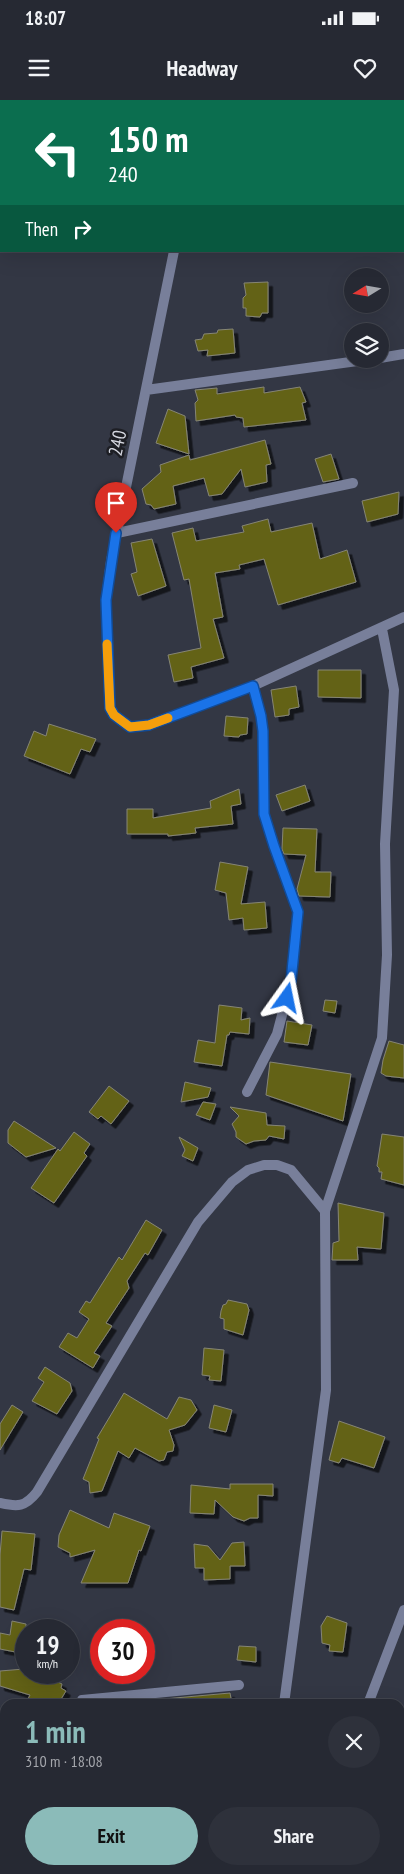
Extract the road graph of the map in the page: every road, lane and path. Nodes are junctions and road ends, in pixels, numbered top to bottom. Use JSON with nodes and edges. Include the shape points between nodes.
{"nodes":[{"id":1,"x":174,"y":252,"type":"edge"},
{"id":2,"x":404,"y":354,"type":"edge"},
{"id":3,"x":389,"y":356,"type":"edge"},
{"id":4,"x":344,"y":363,"type":"edge"},
{"id":5,"x":146,"y":390,"type":"junction"},
{"id":6,"x":353,"y":482,"type":"dead end"},
{"id":7,"x":116,"y":533,"type":"junction"},
{"id":8,"x":404,"y":617,"type":"edge"},
{"id":9,"x":382,"y":629,"type":"junction"},
{"id":10,"x":253,"y":686,"type":"junction"},
{"id":11,"x":247,"y":1092,"type":"dead end"},
{"id":12,"x":325,"y":1211,"type":"junction"},
{"id":13,"x":0,"y":1503,"type":"edge"},
{"id":14,"x":404,"y":1610,"type":"edge"},
{"id":15,"x":239,"y":1686,"type":"dead end"},
{"id":16,"x":93,"y":1699,"type":"edge"},
{"id":17,"x":285,"y":1699,"type":"edge"},
{"id":18,"x":370,"y":1699,"type":"edge"}],
"edges":[{"from":1,"to":5,"type":"street","name":"240"},
{"from":2,"to":3,"type":"street"},
{"from":4,"to":5,"type":"street"},
{"from":5,"to":7,"type":"street","name":"240"},
{"from":6,"to":7,"type":"street"},
{"from":7,"to":10,"type":"street","name":"240","via":[[106,600],[110,708],[114,715],[130,727],[149,725]]},
{"from":8,"to":9,"type":"street","name":"240"},
{"from":9,"to":10,"type":"street","name":"240"},
{"from":9,"to":12,"type":"street","via":[[394,690],[385,844],[387,955],[382,1038]]},
{"from":10,"to":11,"type":"street","via":[[263,731],[264,814],[298,912],[291,981],[277,1034]]},
{"from":12,"to":13,"type":"street","via":[[291,1170],[277,1165],[248,1170],[232,1182],[198,1222],[37,1492],[21,1505]]},
{"from":12,"to":17,"type":"street","via":[[326,1390]]},
{"from":14,"to":18,"type":"street"},
{"from":15,"to":16,"type":"street"}]}
